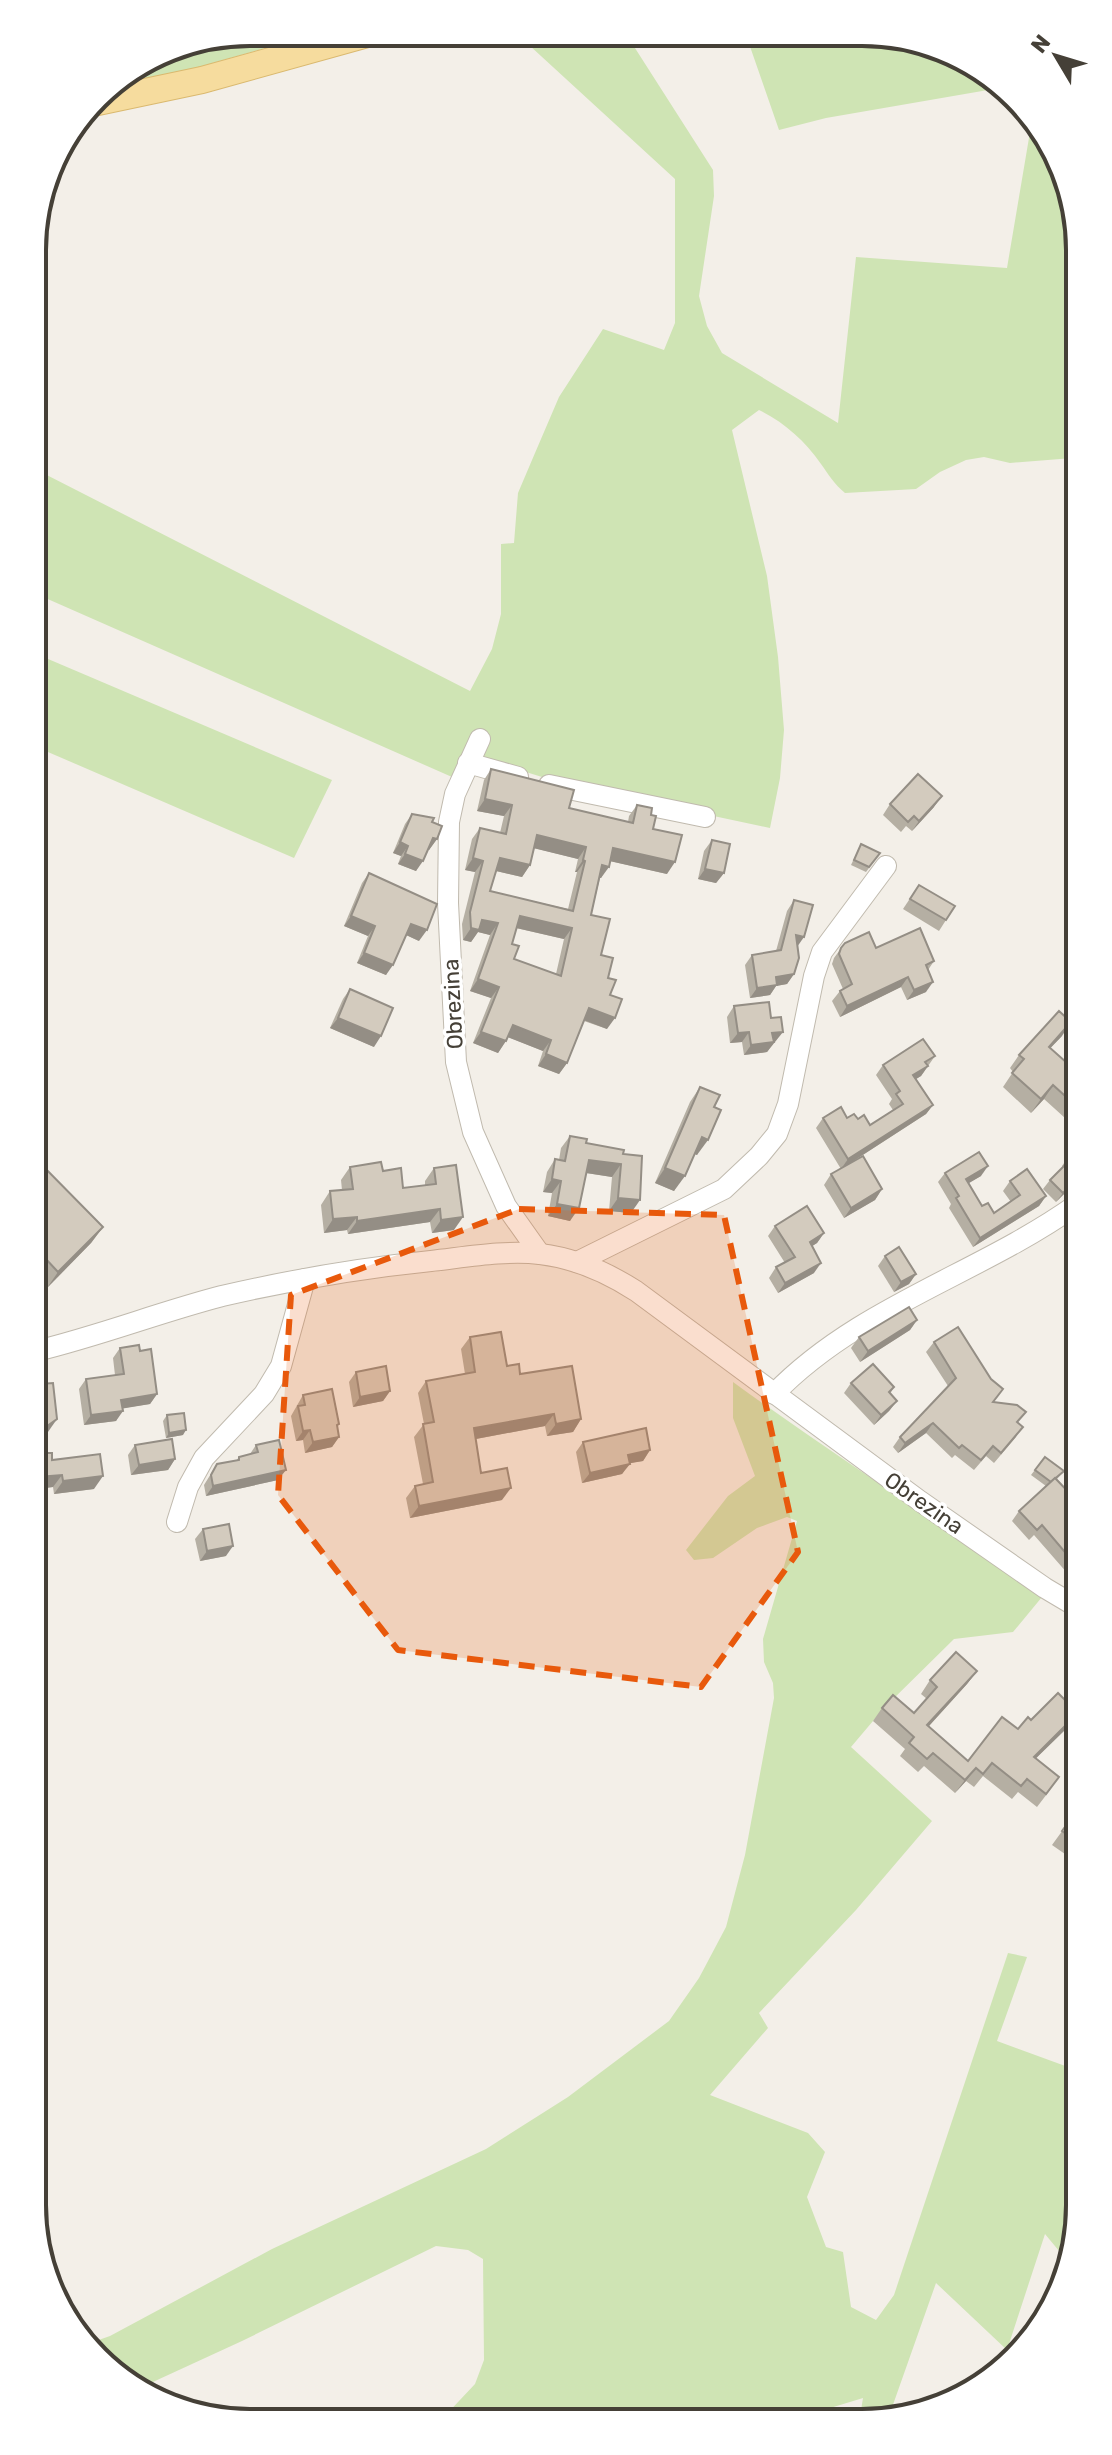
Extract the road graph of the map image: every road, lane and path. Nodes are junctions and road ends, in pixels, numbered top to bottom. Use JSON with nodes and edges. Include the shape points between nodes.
{"nodes":[{"id":1,"x":324,"y":46,"type":"edge"},
{"id":2,"x":114,"y":98,"type":"edge"},
{"id":3,"x":480,"y":739,"type":"dead end"},
{"id":4,"x":468,"y":763,"type":"junction"},
{"id":5,"x":705,"y":817,"type":"dead end"},
{"id":6,"x":886,"y":866,"type":"dead end"},
{"id":7,"x":1066,"y":1211,"type":"edge"},
{"id":8,"x":540,"y":1254,"type":"junction"},
{"id":9,"x":577,"y":1262,"type":"junction"},
{"id":10,"x":305,"y":1279,"type":"junction"},
{"id":11,"x":46,"y":1348,"type":"edge"},
{"id":12,"x":774,"y":1394,"type":"junction"},
{"id":13,"x":177,"y":1522,"type":"dead end"},
{"id":14,"x":1066,"y":1600,"type":"edge"}],
"edges":[{"from":1,"to":2,"type":"main road"},
{"from":3,"to":4,"type":"street","name":"Obrezina"},
{"from":4,"to":5,"type":"street","via":[[611,800]]},
{"from":4,"to":8,"type":"street","name":"Obrezina","via":[[449,822],[456,1062],[473,1132],[506,1206]]},
{"from":6,"to":9,"type":"street","via":[[822,952],[777,1134],[724,1189]]},
{"from":7,"to":12,"type":"street","via":[[866,1323],[820,1352]]},
{"from":8,"to":9,"type":"street","name":"Obrezina"},
{"from":8,"to":10,"type":"street","name":"Obrezina","via":[[472,1256]]},
{"from":9,"to":12,"type":"street","name":"Obrezina","via":[[636,1291]]},
{"from":10,"to":11,"type":"street","name":"Obrezina","via":[[223,1296]]},
{"from":10,"to":13,"type":"street","via":[[281,1366],[264,1394],[204,1458]]},
{"from":12,"to":14,"type":"street","name":"Obrezina"}]}
